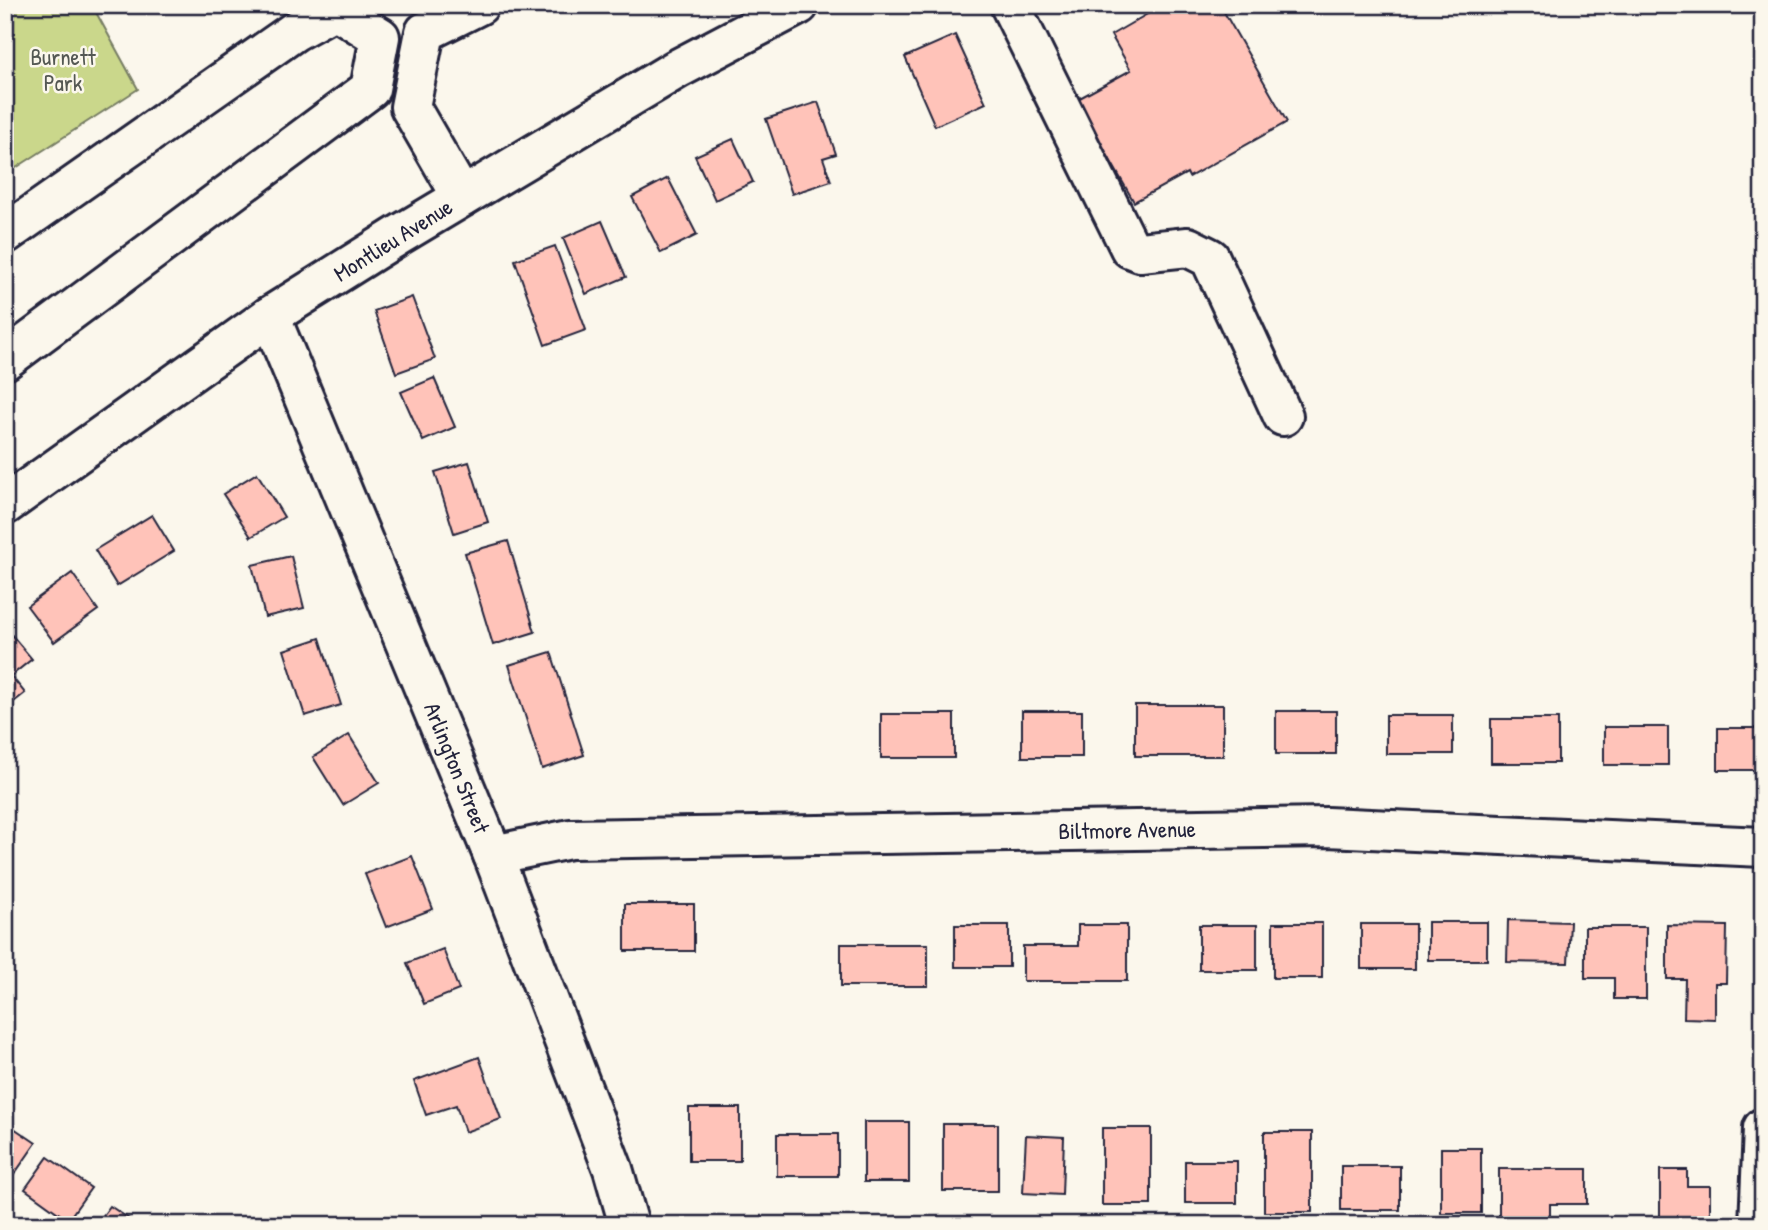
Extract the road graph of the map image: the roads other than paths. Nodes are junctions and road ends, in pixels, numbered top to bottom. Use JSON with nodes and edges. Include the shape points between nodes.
{"nodes":[{"id":1,"x":479,"y":5,"type":"edge"},
{"id":2,"x":799,"y":5,"type":"edge"},
{"id":3,"x":1012,"y":5,"type":"edge"},
{"id":4,"x":1035,"y":5,"type":"edge"},
{"id":5,"x":754,"y":15,"type":"edge"},
{"id":6,"x":462,"y":197,"type":"junction"},
{"id":7,"x":5,"y":233,"type":"edge"},
{"id":8,"x":270,"y":316,"type":"junction"},
{"id":9,"x":5,"y":360,"type":"edge"},
{"id":10,"x":1283,"y":416,"type":"dead end"},
{"id":11,"x":5,"y":505,"type":"edge"},
{"id":12,"x":1763,"y":846,"type":"edge"},
{"id":13,"x":493,"y":855,"type":"junction"},
{"id":14,"x":1763,"y":1128,"type":"edge"},
{"id":15,"x":629,"y":1225,"type":"edge"},
{"id":16,"x":1759,"y":1225,"type":"edge"}],
"edges":[{"from":1,"to":6,"type":"street","via":[[425,32],[410,107]]},
{"from":2,"to":5,"type":"street","name":"Montlieu Avenue"},
{"from":3,"to":4,"type":"street","via":[[1024,11]]},
{"from":3,"to":10,"type":"street","via":[[1129,248],[1140,252],[1188,247],[1210,258]]},
{"from":5,"to":6,"type":"street","name":"Montlieu Avenue","via":[[677,69]]},
{"from":6,"to":8,"type":"street","name":"Montlieu Avenue"},
{"from":7,"to":9,"type":"street","via":[[295,31],[335,9],[380,37],[370,89]]},
{"from":8,"to":11,"type":"street","name":"Montlieu Avenue"},
{"from":8,"to":13,"type":"street","name":"Arlington Street"},
{"from":12,"to":13,"type":"street","name":"Biltmore Avenue","via":[[1327,827],[570,839]]},
{"from":13,"to":15,"type":"street","name":"Arlington Street","via":[[613,1169]]},
{"from":14,"to":16,"type":"street"}]}
